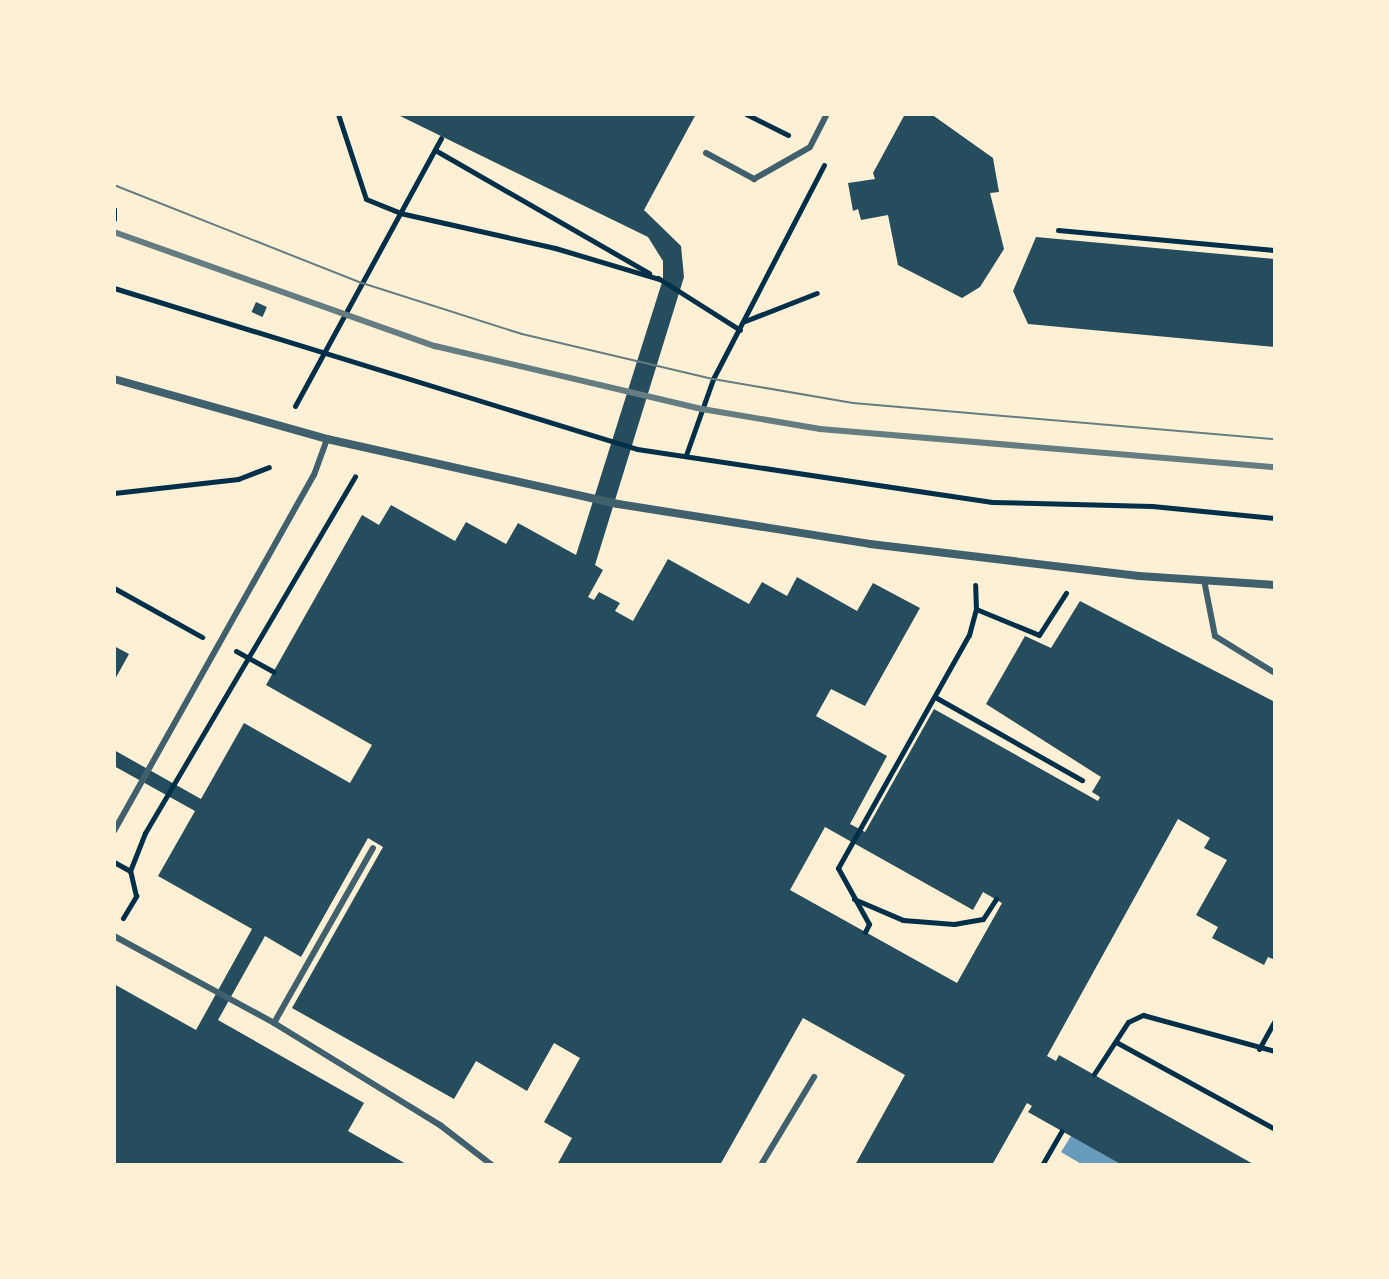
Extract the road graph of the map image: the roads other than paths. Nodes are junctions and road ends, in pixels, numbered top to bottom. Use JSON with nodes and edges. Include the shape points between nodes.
{"nodes":[{"id":1,"x":827,"y":114,"type":"edge"},
{"id":2,"x":706,"y":153,"type":"dead end"},
{"id":3,"x":114,"y":379,"type":"edge"},
{"id":4,"x":327,"y":439,"type":"junction"},
{"id":5,"x":1204,"y":580,"type":"junction"},
{"id":6,"x":1275,"y":585,"type":"edge"},
{"id":7,"x":1275,"y":673,"type":"edge"},
{"id":8,"x":114,"y":831,"type":"edge"},
{"id":9,"x":373,"y":848,"type":"dead end"},
{"id":10,"x":114,"y":934,"type":"edge"},
{"id":11,"x":274,"y":1023,"type":"junction"},
{"id":12,"x":814,"y":1077,"type":"dead end"},
{"id":13,"x":492,"y":1165,"type":"edge"},
{"id":14,"x":761,"y":1165,"type":"edge"}],
"edges":[{"from":1,"to":2,"type":"lane","via":[[810,147],[754,179]]},
{"from":3,"to":4,"type":"street"},
{"from":4,"to":5,"type":"street","via":[[618,504],[870,544]]},
{"from":4,"to":8,"type":"lane","via":[[314,475]]},
{"from":5,"to":6,"type":"street"},
{"from":5,"to":7,"type":"lane","via":[[1215,636]]},
{"from":9,"to":11,"type":"lane"},
{"from":10,"to":11,"type":"lane"},
{"from":11,"to":13,"type":"lane","via":[[440,1125]]},
{"from":12,"to":14,"type":"lane"}]}
